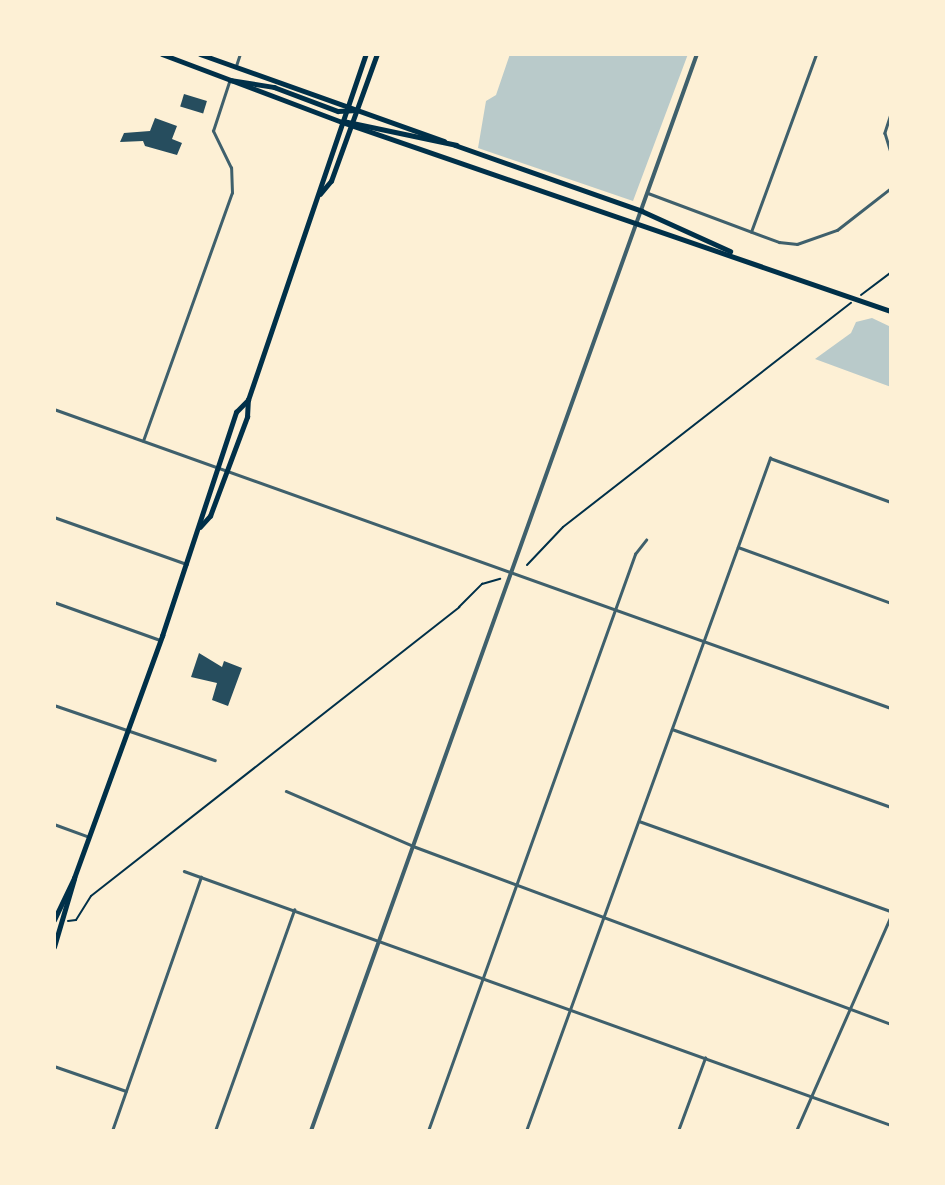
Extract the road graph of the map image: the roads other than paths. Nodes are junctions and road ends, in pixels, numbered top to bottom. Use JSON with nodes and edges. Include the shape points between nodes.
{"nodes":[{"id":1,"x":162,"y":54,"type":"edge"},
{"id":2,"x":200,"y":54,"type":"edge"},
{"id":3,"x":240,"y":54,"type":"edge"},
{"id":4,"x":366,"y":54,"type":"edge"},
{"id":5,"x":377,"y":54,"type":"edge"},
{"id":6,"x":697,"y":54,"type":"edge"},
{"id":7,"x":816,"y":54,"type":"edge"},
{"id":8,"x":236,"y":66,"type":"junction"},
{"id":9,"x":230,"y":80,"type":"junction"},
{"id":10,"x":346,"y":109,"type":"junction"},
{"id":11,"x":358,"y":110,"type":"junction"},
{"id":12,"x":891,"y":114,"type":"edge"},
{"id":13,"x":342,"y":122,"type":"junction"},
{"id":14,"x":353,"y":123,"type":"junction"},
{"id":15,"x":457,"y":145,"type":"junction"},
{"id":16,"x":891,"y":153,"type":"edge"},
{"id":17,"x":891,"y":188,"type":"edge"},
{"id":18,"x":648,"y":193,"type":"junction"},
{"id":19,"x":319,"y":195,"type":"junction"},
{"id":20,"x":642,"y":211,"type":"junction"},
{"id":21,"x":637,"y":223,"type":"junction"},
{"id":22,"x":751,"y":232,"type":"junction"},
{"id":23,"x":734,"y":254,"type":"junction"},
{"id":24,"x":891,"y":310,"type":"edge"},
{"id":25,"x":248,"y":400,"type":"junction"},
{"id":26,"x":54,"y":409,"type":"edge"},
{"id":27,"x":143,"y":441,"type":"junction"},
{"id":28,"x":217,"y":467,"type":"junction"},
{"id":29,"x":227,"y":470,"type":"junction"},
{"id":30,"x":891,"y":502,"type":"edge"},
{"id":31,"x":54,"y":517,"type":"edge"},
{"id":32,"x":199,"y":528,"type":"junction"},
{"id":33,"x":646,"y":540,"type":"dead end"},
{"id":34,"x":738,"y":547,"type":"junction"},
{"id":35,"x":187,"y":564,"type":"junction"},
{"id":36,"x":512,"y":572,"type":"junction"},
{"id":37,"x":54,"y":602,"type":"edge"},
{"id":38,"x":891,"y":603,"type":"edge"},
{"id":39,"x":615,"y":608,"type":"junction"},
{"id":40,"x":160,"y":640,"type":"junction"},
{"id":41,"x":704,"y":640,"type":"junction"},
{"id":42,"x":54,"y":705,"type":"edge"},
{"id":43,"x":891,"y":708,"type":"edge"},
{"id":44,"x":672,"y":729,"type":"junction"},
{"id":45,"x":127,"y":731,"type":"junction"},
{"id":46,"x":215,"y":760,"type":"dead end"},
{"id":47,"x":286,"y":791,"type":"dead end"},
{"id":48,"x":891,"y":807,"type":"edge"},
{"id":49,"x":639,"y":821,"type":"junction"},
{"id":50,"x":54,"y":824,"type":"edge"},
{"id":51,"x":89,"y":837,"type":"junction"},
{"id":52,"x":414,"y":846,"type":"junction"},
{"id":53,"x":184,"y":871,"type":"dead end"},
{"id":54,"x":201,"y":877,"type":"junction"},
{"id":55,"x":74,"y":878,"type":"junction"},
{"id":56,"x":517,"y":884,"type":"junction"},
{"id":57,"x":294,"y":910,"type":"junction"},
{"id":58,"x":891,"y":911,"type":"edge"},
{"id":59,"x":604,"y":916,"type":"junction"},
{"id":60,"x":891,"y":916,"type":"edge"},
{"id":61,"x":54,"y":920,"type":"edge"},
{"id":62,"x":380,"y":941,"type":"junction"},
{"id":63,"x":54,"y":947,"type":"edge"},
{"id":64,"x":484,"y":978,"type":"junction"},
{"id":65,"x":849,"y":1008,"type":"junction"},
{"id":66,"x":570,"y":1009,"type":"junction"},
{"id":67,"x":891,"y":1024,"type":"edge"},
{"id":68,"x":705,"y":1057,"type":"junction"},
{"id":69,"x":54,"y":1066,"type":"edge"},
{"id":70,"x":126,"y":1091,"type":"junction"},
{"id":71,"x":809,"y":1095,"type":"junction"},
{"id":72,"x":891,"y":1125,"type":"edge"},
{"id":73,"x":112,"y":1131,"type":"edge"},
{"id":74,"x":215,"y":1131,"type":"edge"},
{"id":75,"x":311,"y":1131,"type":"edge"},
{"id":76,"x":428,"y":1131,"type":"edge"},
{"id":77,"x":526,"y":1131,"type":"edge"},
{"id":78,"x":678,"y":1131,"type":"edge"},
{"id":79,"x":796,"y":1131,"type":"edge"}],
"edges":[{"from":1,"to":9,"type":"main road"},
{"from":2,"to":8,"type":"main road"},
{"from":3,"to":8,"type":"street"},
{"from":4,"to":10,"type":"main road"},
{"from":5,"to":11,"type":"main road"},
{"from":6,"to":18,"type":"street"},
{"from":7,"to":22,"type":"street"},
{"from":8,"to":10,"type":"main road"},
{"from":9,"to":10,"type":"main road","via":[[274,87]]},
{"from":9,"to":13,"type":"main road"},
{"from":9,"to":27,"type":"street","via":[[213,131],[230,168],[232,192]]},
{"from":10,"to":11,"type":"main road"},
{"from":10,"to":13,"type":"main road"},
{"from":11,"to":14,"type":"main road"},
{"from":11,"to":15,"type":"main road"},
{"from":12,"to":16,"type":"street","via":[[885,133]]},
{"from":13,"to":14,"type":"main road"},
{"from":13,"to":19,"type":"main road"},
{"from":14,"to":15,"type":"main road","via":[[411,139]]},
{"from":14,"to":19,"type":"main road","via":[[331,181]]},
{"from":14,"to":21,"type":"main road"},
{"from":15,"to":20,"type":"main road"},
{"from":17,"to":22,"type":"street","via":[[818,240],[788,243]]},
{"from":18,"to":20,"type":"street"},
{"from":18,"to":22,"type":"street"},
{"from":19,"to":25,"type":"main road"},
{"from":20,"to":21,"type":"street"},
{"from":20,"to":23,"type":"main road","via":[[714,240]]},
{"from":21,"to":23,"type":"main road"},
{"from":21,"to":36,"type":"street"},
{"from":23,"to":24,"type":"main road"},
{"from":25,"to":28,"type":"main road","via":[[236,412]]},
{"from":25,"to":29,"type":"main road","via":[[247,416]]},
{"from":26,"to":27,"type":"street"},
{"from":27,"to":28,"type":"street"},
{"from":28,"to":29,"type":"street"},
{"from":28,"to":32,"type":"main road"},
{"from":29,"to":32,"type":"main road","via":[[210,516]]},
{"from":29,"to":36,"type":"street"},
{"from":30,"to":34,"type":"street","via":[[770,458]]},
{"from":31,"to":35,"type":"street"},
{"from":32,"to":35,"type":"main road"},
{"from":33,"to":39,"type":"street","via":[[635,554]]},
{"from":34,"to":38,"type":"street"},
{"from":34,"to":41,"type":"street"},
{"from":35,"to":40,"type":"main road"},
{"from":36,"to":39,"type":"street"},
{"from":36,"to":52,"type":"street"},
{"from":37,"to":40,"type":"street"},
{"from":39,"to":41,"type":"street"},
{"from":39,"to":56,"type":"street"},
{"from":40,"to":45,"type":"main road"},
{"from":41,"to":43,"type":"street"},
{"from":41,"to":44,"type":"street"},
{"from":42,"to":45,"type":"street"},
{"from":44,"to":48,"type":"street"},
{"from":44,"to":49,"type":"street"},
{"from":45,"to":46,"type":"street"},
{"from":45,"to":51,"type":"main road"},
{"from":47,"to":52,"type":"street"},
{"from":49,"to":58,"type":"street"},
{"from":49,"to":59,"type":"street"},
{"from":50,"to":51,"type":"street"},
{"from":51,"to":55,"type":"main road"},
{"from":52,"to":56,"type":"street"},
{"from":52,"to":62,"type":"street"},
{"from":53,"to":54,"type":"street"},
{"from":54,"to":57,"type":"street"},
{"from":54,"to":70,"type":"street"},
{"from":55,"to":61,"type":"main road"},
{"from":55,"to":63,"type":"main road"},
{"from":56,"to":59,"type":"street"},
{"from":56,"to":64,"type":"street"},
{"from":57,"to":62,"type":"street"},
{"from":57,"to":74,"type":"street"},
{"from":59,"to":65,"type":"street"},
{"from":59,"to":66,"type":"street"},
{"from":60,"to":65,"type":"street"},
{"from":62,"to":64,"type":"street"},
{"from":62,"to":75,"type":"street"},
{"from":64,"to":66,"type":"street"},
{"from":64,"to":76,"type":"street"},
{"from":65,"to":67,"type":"street"},
{"from":65,"to":71,"type":"street"},
{"from":66,"to":68,"type":"street"},
{"from":66,"to":77,"type":"street"},
{"from":68,"to":71,"type":"street"},
{"from":68,"to":78,"type":"street"},
{"from":69,"to":70,"type":"street"},
{"from":70,"to":73,"type":"street"},
{"from":71,"to":72,"type":"street"},
{"from":71,"to":79,"type":"street"}]}
